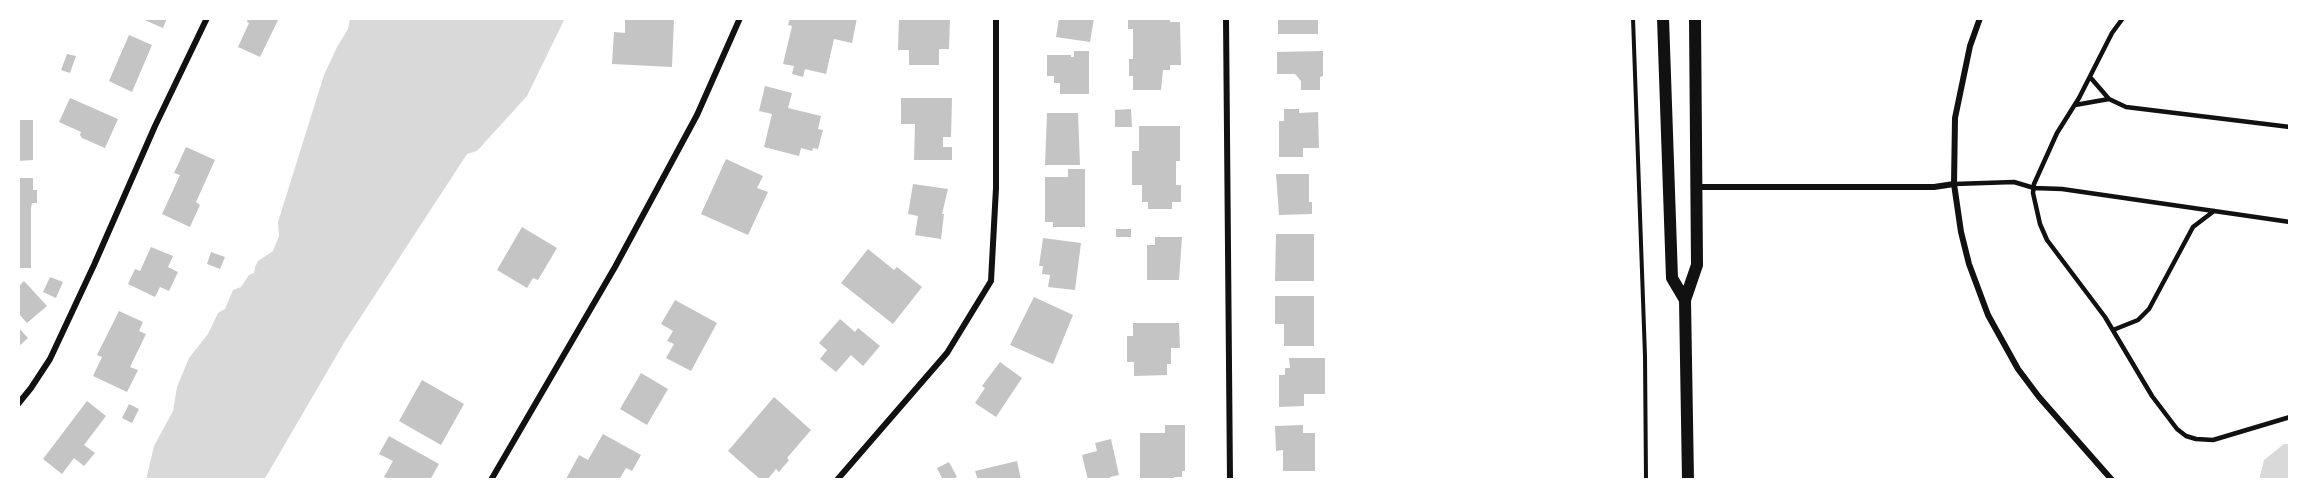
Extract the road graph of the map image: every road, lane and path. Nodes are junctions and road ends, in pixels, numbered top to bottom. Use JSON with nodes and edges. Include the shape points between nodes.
{"nodes":[{"id":1,"x":207,"y":18,"type":"edge"},
{"id":2,"x":740,"y":18,"type":"edge"},
{"id":3,"x":996,"y":18,"type":"edge"},
{"id":4,"x":1226,"y":18,"type":"edge"},
{"id":5,"x":1633,"y":18,"type":"edge"},
{"id":6,"x":1663,"y":18,"type":"edge"},
{"id":7,"x":1695,"y":18,"type":"edge"},
{"id":8,"x":1980,"y":18,"type":"edge"},
{"id":9,"x":2123,"y":18,"type":"edge"},
{"id":10,"x":2090,"y":77,"type":"junction"},
{"id":11,"x":2109,"y":99,"type":"junction"},
{"id":12,"x":2075,"y":105,"type":"junction"},
{"id":13,"x":2290,"y":127,"type":"edge"},
{"id":14,"x":1954,"y":184,"type":"junction"},
{"id":15,"x":1696,"y":187,"type":"junction"},
{"id":16,"x":2034,"y":188,"type":"junction"},
{"id":17,"x":2214,"y":211,"type":"junction"},
{"id":18,"x":2290,"y":222,"type":"edge"},
{"id":19,"x":1686,"y":300,"type":"junction"},
{"id":20,"x":2113,"y":330,"type":"junction"},
{"id":21,"x":18,"y":404,"type":"edge"},
{"id":22,"x":2290,"y":417,"type":"edge"},
{"id":23,"x":491,"y":480,"type":"edge"},
{"id":24,"x":837,"y":480,"type":"edge"},
{"id":25,"x":1230,"y":480,"type":"edge"},
{"id":26,"x":1646,"y":480,"type":"edge"},
{"id":27,"x":1688,"y":480,"type":"edge"},
{"id":28,"x":2112,"y":480,"type":"edge"}],
"edges":[{"from":1,"to":21,"type":"street","via":[[50,359]]},
{"from":2,"to":23,"type":"street","via":[[697,115],[615,267]]},
{"from":3,"to":24,"type":"street","via":[[996,188],[991,281],[947,353]]},
{"from":4,"to":25,"type":"street"},
{"from":5,"to":26,"type":"path"},
{"from":6,"to":19,"type":"main road","via":[[1672,279]]},
{"from":7,"to":15,"type":"main road"},
{"from":8,"to":14,"type":"street","via":[[1955,118]]},
{"from":9,"to":10,"type":"lane"},
{"from":10,"to":11,"type":"lane"},
{"from":10,"to":12,"type":"lane"},
{"from":11,"to":12,"type":"lane"},
{"from":11,"to":13,"type":"lane","via":[[2126,107]]},
{"from":12,"to":16,"type":"lane","via":[[2057,133]]},
{"from":14,"to":15,"type":"street"},
{"from":14,"to":16,"type":"lane","via":[[2014,182]]},
{"from":14,"to":28,"type":"street","via":[[1968,264],[2000,340],[2039,397]]},
{"from":15,"to":19,"type":"main road","via":[[1697,265]]},
{"from":16,"to":17,"type":"lane"},
{"from":16,"to":20,"type":"lane","via":[[2047,240]]},
{"from":17,"to":18,"type":"lane"},
{"from":17,"to":20,"type":"lane","via":[[2193,227],[2149,309],[2138,320]]},
{"from":19,"to":27,"type":"main road"},
{"from":20,"to":22,"type":"lane","via":[[2152,396],[2186,436],[2213,440]]}]}
